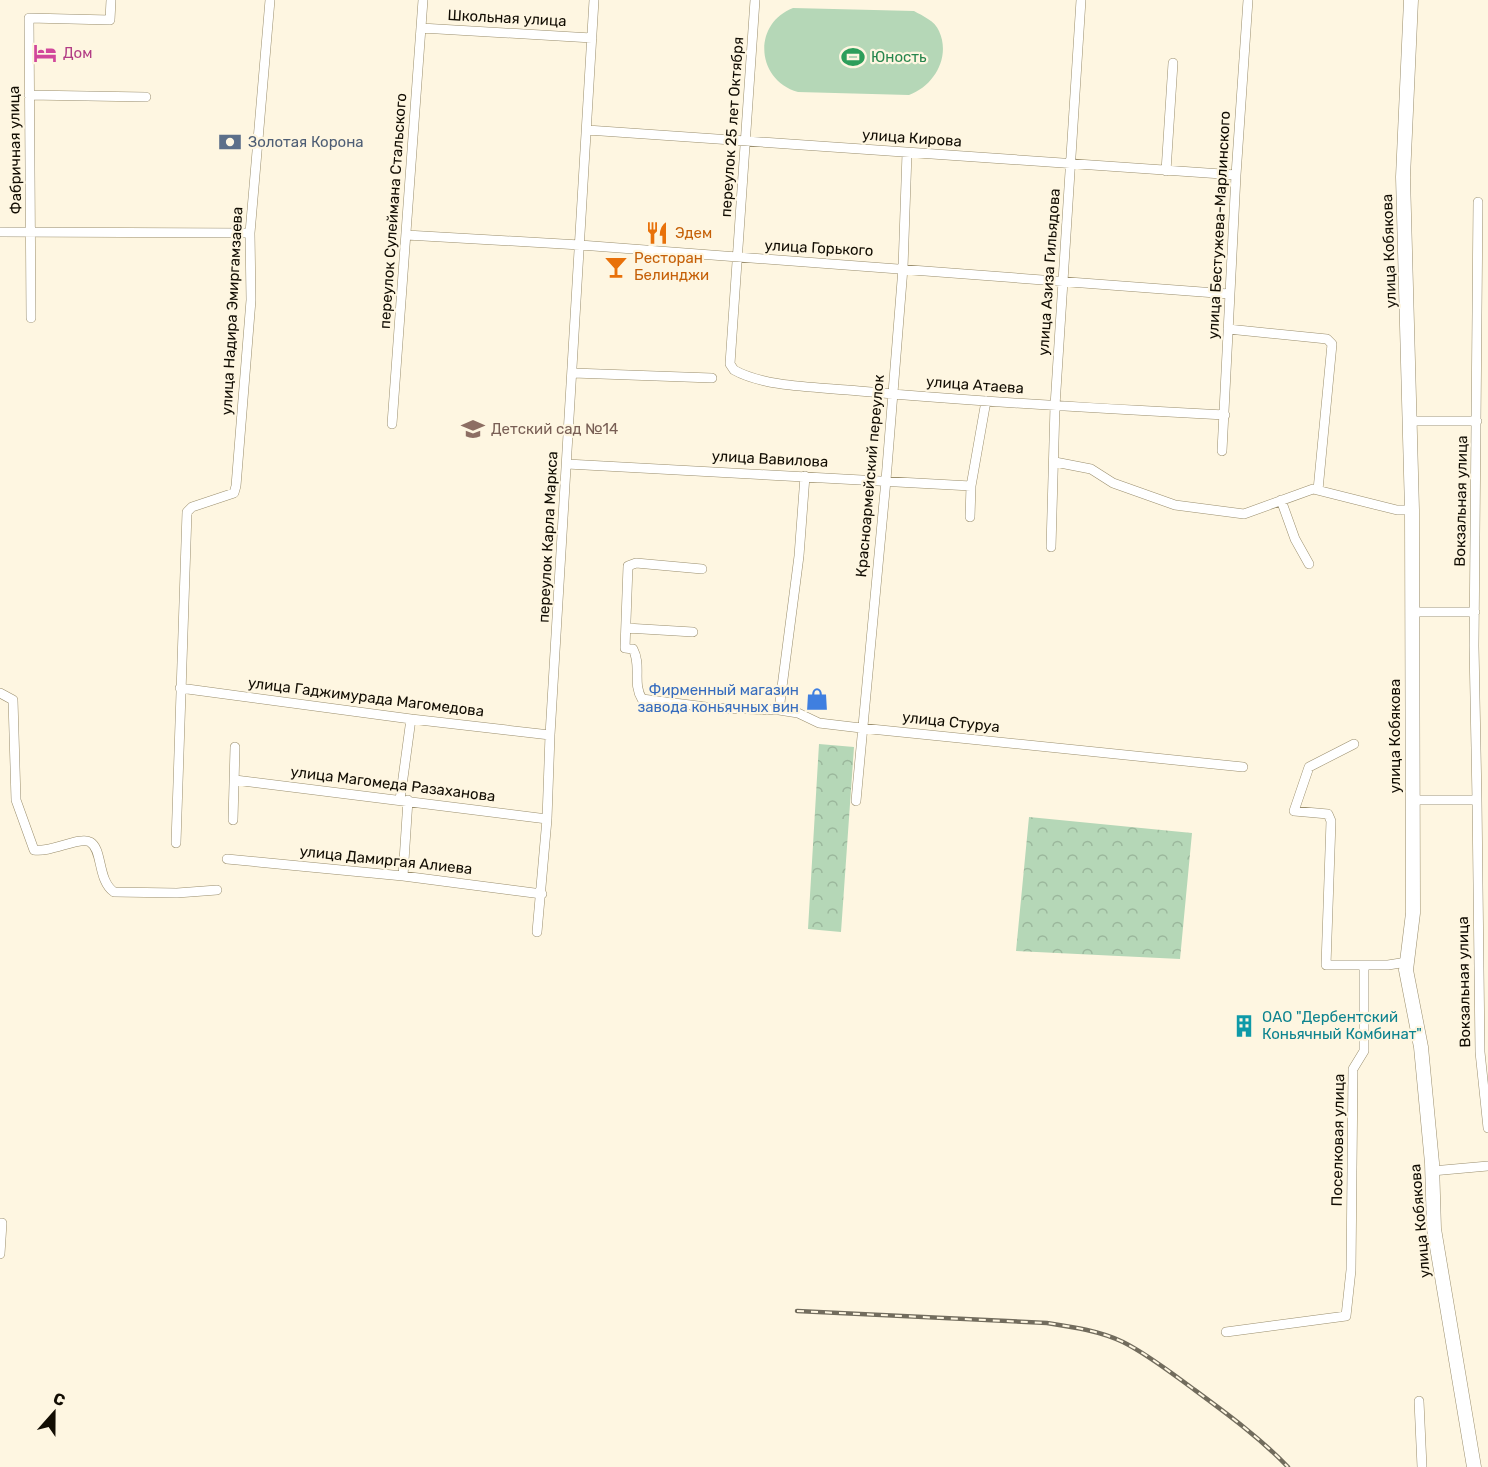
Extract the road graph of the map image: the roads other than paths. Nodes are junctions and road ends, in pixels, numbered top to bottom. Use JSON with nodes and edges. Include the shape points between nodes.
{"nodes":[{"id":1,"x":111,"y":0,"type":"edge"},
{"id":2,"x":270,"y":0,"type":"edge"},
{"id":3,"x":423,"y":0,"type":"edge"},
{"id":4,"x":594,"y":0,"type":"edge"},
{"id":5,"x":755,"y":0,"type":"edge"},
{"id":6,"x":1081,"y":0,"type":"edge"},
{"id":7,"x":1248,"y":0,"type":"edge"},
{"id":8,"x":1411,"y":0,"type":"edge"},
{"id":9,"x":421,"y":28,"type":"junction"},
{"id":10,"x":592,"y":38,"type":"junction"},
{"id":11,"x":1173,"y":63,"type":"dead end"},
{"id":12,"x":29,"y":95,"type":"junction"},
{"id":13,"x":146,"y":97,"type":"dead end"},
{"id":14,"x":587,"y":130,"type":"junction"},
{"id":15,"x":746,"y":141,"type":"junction"},
{"id":16,"x":907,"y":153,"type":"junction"},
{"id":17,"x":1070,"y":164,"type":"junction"},
{"id":18,"x":1166,"y":171,"type":"junction"},
{"id":19,"x":1236,"y":176,"type":"junction"},
{"id":20,"x":1478,"y":202,"type":"dead end"},
{"id":21,"x":0,"y":232,"type":"edge"},
{"id":22,"x":31,"y":232,"type":"junction"},
{"id":23,"x":250,"y":233,"type":"junction"},
{"id":24,"x":406,"y":235,"type":"junction"},
{"id":25,"x":580,"y":245,"type":"junction"},
{"id":26,"x":738,"y":259,"type":"junction"},
{"id":27,"x":903,"y":268,"type":"junction"},
{"id":28,"x":1065,"y":281,"type":"junction"},
{"id":29,"x":1229,"y":294,"type":"junction"},
{"id":30,"x":31,"y":318,"type":"dead end"},
{"id":31,"x":1228,"y":329,"type":"junction"},
{"id":32,"x":730,"y":364,"type":"joint"},
{"id":33,"x":573,"y":373,"type":"junction"},
{"id":34,"x":712,"y":378,"type":"dead end"},
{"id":35,"x":893,"y":394,"type":"junction"},
{"id":36,"x":986,"y":401,"type":"junction"},
{"id":37,"x":1055,"y":406,"type":"junction"},
{"id":38,"x":1225,"y":415,"type":"junction"},
{"id":39,"x":1408,"y":421,"type":"junction"},
{"id":40,"x":1477,"y":421,"type":"junction"},
{"id":41,"x":392,"y":424,"type":"dead end"},
{"id":42,"x":1222,"y":451,"type":"dead end"},
{"id":43,"x":1055,"y":462,"type":"junction"},
{"id":44,"x":567,"y":464,"type":"junction"},
{"id":45,"x":805,"y":476,"type":"junction"},
{"id":46,"x":886,"y":480,"type":"junction"},
{"id":47,"x":971,"y":486,"type":"junction"},
{"id":48,"x":1318,"y":490,"type":"junction"},
{"id":49,"x":1281,"y":500,"type":"junction"},
{"id":50,"x":1412,"y":510,"type":"junction"},
{"id":51,"x":970,"y":517,"type":"dead end"},
{"id":52,"x":1052,"y":547,"type":"dead end"},
{"id":53,"x":1309,"y":564,"type":"dead end"},
{"id":54,"x":702,"y":569,"type":"dead end"},
{"id":55,"x":1412,"y":612,"type":"junction"},
{"id":56,"x":1475,"y":612,"type":"junction"},
{"id":57,"x":626,"y":628,"type":"junction"},
{"id":58,"x":693,"y":632,"type":"dead end"},
{"id":59,"x":180,"y":688,"type":"junction"},
{"id":60,"x":0,"y":693,"type":"edge"},
{"id":61,"x":779,"y":710,"type":"junction"},
{"id":62,"x":411,"y":720,"type":"junction"},
{"id":63,"x":861,"y":728,"type":"junction"},
{"id":64,"x":550,"y":735,"type":"junction"},
{"id":65,"x":1354,"y":744,"type":"dead end"},
{"id":66,"x":235,"y":747,"type":"dead end"},
{"id":67,"x":1243,"y":767,"type":"dead end"},
{"id":68,"x":235,"y":780,"type":"junction"},
{"id":69,"x":404,"y":800,"type":"junction"},
{"id":70,"x":1412,"y":800,"type":"junction"},
{"id":71,"x":1477,"y":800,"type":"junction"},
{"id":72,"x":856,"y":801,"type":"dead end"},
{"id":73,"x":547,"y":819,"type":"junction"},
{"id":74,"x":233,"y":820,"type":"dead end"},
{"id":75,"x":176,"y":843,"type":"dead end"},
{"id":76,"x":227,"y":859,"type":"dead end"},
{"id":77,"x":403,"y":876,"type":"junction"},
{"id":78,"x":216,"y":890,"type":"dead end"},
{"id":79,"x":542,"y":894,"type":"junction"},
{"id":80,"x":537,"y":932,"type":"dead end"},
{"id":81,"x":1407,"y":962,"type":"junction"},
{"id":82,"x":1364,"y":964,"type":"junction"},
{"id":83,"x":1488,"y":1128,"type":"edge"},
{"id":84,"x":1488,"y":1166,"type":"edge"},
{"id":85,"x":1432,"y":1171,"type":"junction"},
{"id":86,"x":0,"y":1223,"type":"edge"},
{"id":87,"x":0,"y":1254,"type":"edge"},
{"id":88,"x":1226,"y":1332,"type":"dead end"},
{"id":89,"x":1419,"y":1401,"type":"dead end"},
{"id":90,"x":1422,"y":1467,"type":"edge"},
{"id":91,"x":1474,"y":1467,"type":"edge"}],
"edges":[{"from":1,"to":12,"type":"street","name":"Фабричная улица","via":[[110,20],[29,18]]},
{"from":2,"to":23,"type":"street","name":"улица Надира Эмиргамзаева"},
{"from":3,"to":9,"type":"street","name":"переулок Сулеймана Стальского"},
{"from":4,"to":10,"type":"street","name":"переулок Карла Маркса"},
{"from":5,"to":15,"type":"street","name":"переулок 25 лет Октября"},
{"from":6,"to":17,"type":"street","name":"улица Азиза Гильядова"},
{"from":7,"to":19,"type":"street","name":"улица Бестужева-Марлинского"},
{"from":8,"to":39,"type":"street","name":"улица Кобякова","via":[[1403,177]]},
{"from":9,"to":10,"type":"street","name":"Школьная улица"},
{"from":9,"to":24,"type":"street","name":"переулок Сулеймана Стальского"},
{"from":10,"to":14,"type":"street","name":"переулок Карла Маркса"},
{"from":11,"to":18,"type":"street"},
{"from":12,"to":13,"type":"street"},
{"from":12,"to":22,"type":"street","name":"Фабричная улица"},
{"from":14,"to":15,"type":"street","name":"улица Кирова"},
{"from":14,"to":25,"type":"street","name":"переулок Карла Маркса"},
{"from":15,"to":16,"type":"street","name":"улица Кирова"},
{"from":15,"to":26,"type":"street","name":"переулок 25 лет Октября"},
{"from":16,"to":17,"type":"street","name":"улица Кирова"},
{"from":16,"to":27,"type":"street","name":"Красноармейский переулок"},
{"from":17,"to":18,"type":"street","name":"улица Кирова"},
{"from":17,"to":28,"type":"street","name":"улица Азиза Гильядова"},
{"from":18,"to":19,"type":"street","name":"улица Кирова"},
{"from":19,"to":29,"type":"street","name":"улица Бестужева-Марлинского"},
{"from":20,"to":40,"type":"street","name":"Вокзальная улица"},
{"from":21,"to":22,"type":"street"},
{"from":22,"to":23,"type":"street"},
{"from":22,"to":30,"type":"street","name":"Фабричная улица"},
{"from":23,"to":59,"type":"street","name":"улица Надира Эмиргамзаева","via":[[251,300],[236,486],[234,493],[192,507],[188,512]]},
{"from":24,"to":25,"type":"street","name":"улица Горького"},
{"from":24,"to":41,"type":"street","name":"переулок Сулеймана Стальского"},
{"from":25,"to":26,"type":"street","name":"улица Горького"},
{"from":25,"to":33,"type":"street","name":"переулок Карла Маркса"},
{"from":26,"to":27,"type":"street","name":"улица Горького"},
{"from":26,"to":32,"type":"street","name":"переулок 25 лет Октября"},
{"from":27,"to":28,"type":"street","name":"улица Горького"},
{"from":27,"to":35,"type":"street","name":"Красноармейский переулок"},
{"from":28,"to":29,"type":"street","name":"улица Горького"},
{"from":28,"to":37,"type":"street","name":"улица Азиза Гильядова"},
{"from":29,"to":31,"type":"street","name":"улица Бестужева-Марлинского"},
{"from":31,"to":38,"type":"street","name":"улица Бестужева-Марлинского"},
{"from":31,"to":48,"type":"street","via":[[1327,339],[1332,344]]},
{"from":32,"to":35,"type":"street","name":"улица Атаева","via":[[734,370],[757,379]]},
{"from":33,"to":34,"type":"street"},
{"from":33,"to":44,"type":"street","name":"переулок Карла Маркса"},
{"from":35,"to":36,"type":"street","name":"улица Атаева"},
{"from":35,"to":46,"type":"street","name":"Красноармейский переулок"},
{"from":36,"to":37,"type":"street","name":"улица Атаева"},
{"from":36,"to":47,"type":"street"},
{"from":37,"to":38,"type":"street","name":"улица Атаева"},
{"from":37,"to":43,"type":"street","name":"улица Азиза Гильядова"},
{"from":38,"to":42,"type":"street","name":"улица Бестужева-Марлинского"},
{"from":39,"to":40,"type":"street"},
{"from":39,"to":50,"type":"street","name":"улица Кобякова"},
{"from":40,"to":56,"type":"street","name":"Вокзальная улица"},
{"from":43,"to":49,"type":"street","via":[[1091,469],[1113,483],[1175,505],[1244,514]]},
{"from":43,"to":52,"type":"street","name":"улица Азиза Гильядова"},
{"from":44,"to":45,"type":"street","name":"улица Вавилова"},
{"from":44,"to":64,"type":"street","name":"переулок Карла Маркса"},
{"from":45,"to":46,"type":"street","name":"улица Вавилова"},
{"from":45,"to":61,"type":"street"},
{"from":46,"to":47,"type":"street","name":"улица Вавилова"},
{"from":46,"to":63,"type":"street","name":"Красноармейский переулок"},
{"from":47,"to":51,"type":"street"},
{"from":48,"to":49,"type":"street"},
{"from":48,"to":50,"type":"street","via":[[1397,510]]},
{"from":49,"to":53,"type":"street"},
{"from":50,"to":55,"type":"street","name":"улица Кобякова"},
{"from":54,"to":57,"type":"street","via":[[636,563],[628,566]]},
{"from":55,"to":56,"type":"street"},
{"from":55,"to":70,"type":"street","name":"улица Кобякова"},
{"from":56,"to":71,"type":"street","name":"Вокзальная улица"},
{"from":57,"to":58,"type":"street"},
{"from":57,"to":61,"type":"street","name":"улица Стуруа","via":[[625,648],[633,650],[638,658],[636,690],[642,699]]},
{"from":59,"to":62,"type":"street","name":"улица Гаджимурада Магомедова"},
{"from":59,"to":75,"type":"street","name":"улица Надира Эмиргамзаева"},
{"from":60,"to":78,"type":"street","via":[[13,700],[16,800],[34,850],[43,852],[84,840],[91,842],[106,886],[114,892]]},
{"from":61,"to":63,"type":"street","name":"улица Стуруа","via":[[798,713],[819,723]]},
{"from":62,"to":64,"type":"street","name":"улица Гаджимурада Магомедова"},
{"from":62,"to":69,"type":"street"},
{"from":63,"to":67,"type":"street","name":"улица Стуруа"},
{"from":63,"to":72,"type":"street","name":"Красноармейский переулок"},
{"from":64,"to":73,"type":"street","name":"переулок Карла Маркса"},
{"from":65,"to":82,"type":"street","via":[[1309,767],[1294,811],[1328,814],[1331,821],[1326,965]]},
{"from":66,"to":68,"type":"street"},
{"from":68,"to":69,"type":"street","name":"улица Магомеда Разаханова"},
{"from":68,"to":74,"type":"street"},
{"from":69,"to":73,"type":"street","name":"улица Магомеда Разаханова"},
{"from":69,"to":77,"type":"street"},
{"from":70,"to":71,"type":"street"},
{"from":70,"to":81,"type":"street","name":"улица Кобякова","via":[[1413,913]]},
{"from":71,"to":83,"type":"street","name":"Вокзальная улица","via":[[1480,1053]]},
{"from":73,"to":79,"type":"street","name":"переулок Карла Маркса"},
{"from":76,"to":77,"type":"street","name":"улица Дамиргая Алиева"},
{"from":77,"to":79,"type":"street","name":"улица Дамиргая Алиева"},
{"from":79,"to":80,"type":"street","name":"переулок Карла Маркса"},
{"from":81,"to":82,"type":"street"},
{"from":81,"to":85,"type":"street","name":"улица Кобякова","via":[[1421,1047]]},
{"from":82,"to":88,"type":"street","name":"Поселковая улица","via":[[1364,1051],[1353,1070],[1351,1270],[1346,1316]]},
{"from":84,"to":85,"type":"street"},
{"from":85,"to":91,"type":"street","name":"улица Кобякова","via":[[1440,1275]]},
{"from":86,"to":87,"type":"street"},
{"from":89,"to":90,"type":"street"}]}
